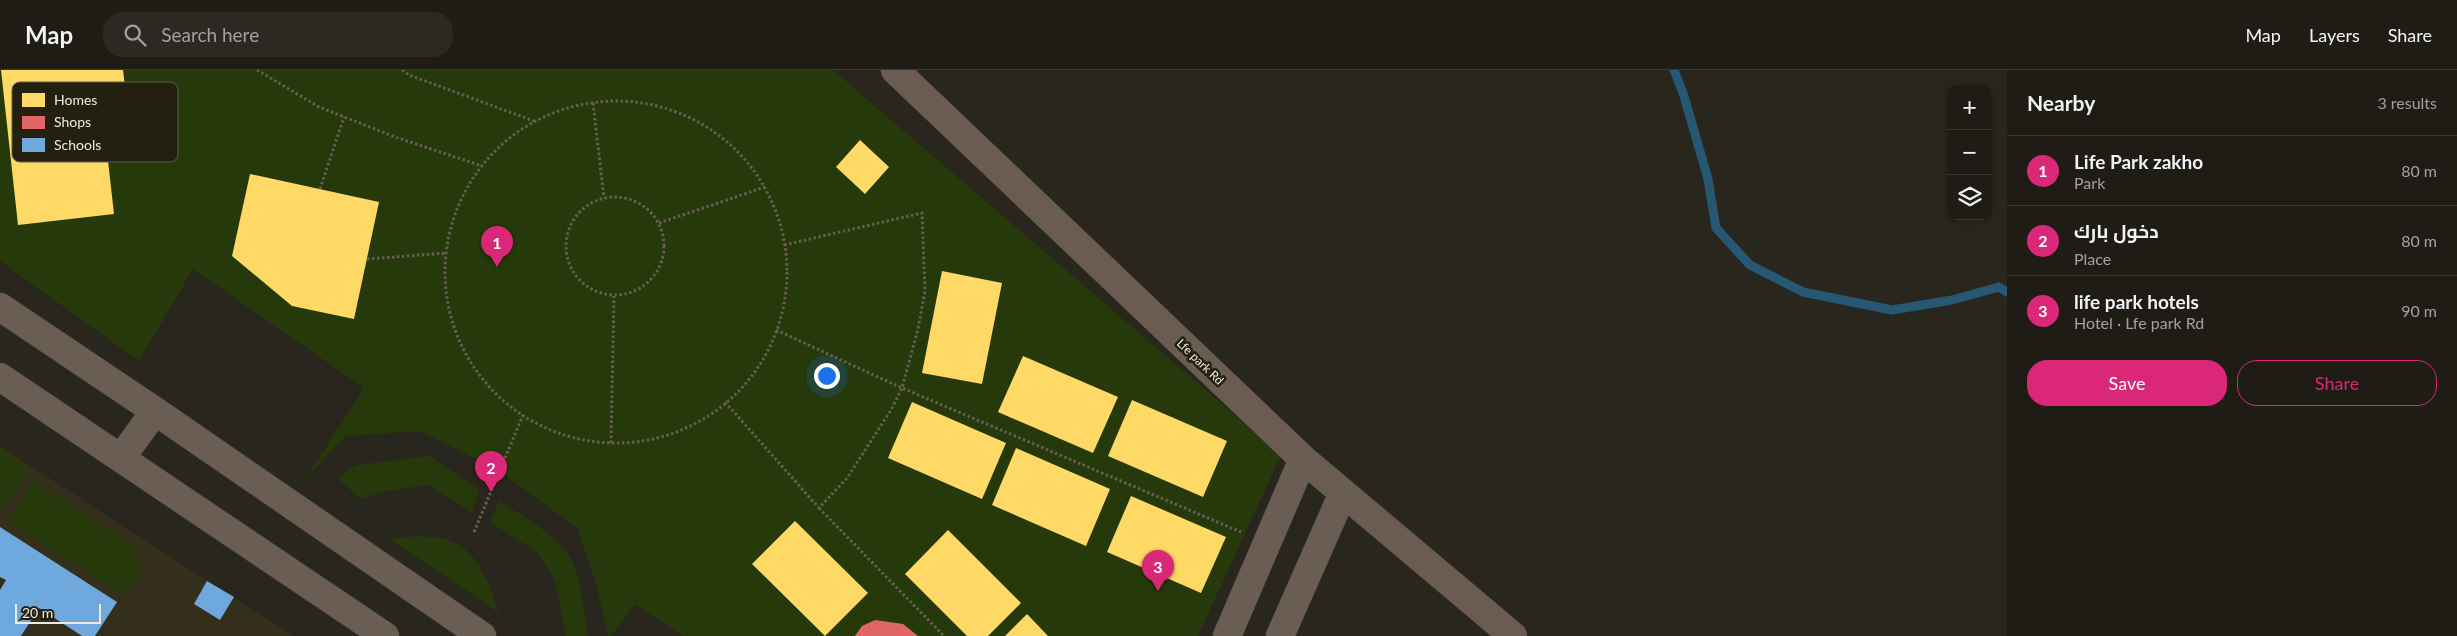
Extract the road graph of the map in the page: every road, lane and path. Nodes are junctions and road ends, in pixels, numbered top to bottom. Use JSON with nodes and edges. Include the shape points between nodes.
{"nodes":[{"id":1,"x":257,"y":70,"type":"edge"},
{"id":2,"x":403,"y":70,"type":"edge"},
{"id":3,"x":897,"y":72,"type":"edge"},
{"id":4,"x":593,"y":103,"type":"junction"},
{"id":5,"x":344,"y":117,"type":"junction"},
{"id":6,"x":535,"y":121,"type":"junction"},
{"id":7,"x":482,"y":166,"type":"junction"},
{"id":8,"x":765,"y":187,"type":"junction"},
{"id":9,"x":320,"y":189,"type":"dead end"},
{"id":10,"x":604,"y":198,"type":"junction"},
{"id":11,"x":658,"y":223,"type":"junction"},
{"id":12,"x":784,"y":245,"type":"junction"},
{"id":13,"x":447,"y":253,"type":"junction"},
{"id":14,"x":367,"y":258,"type":"dead end"},
{"id":15,"x":614,"y":296,"type":"junction"},
{"id":16,"x":0,"y":308,"type":"edge"},
{"id":17,"x":776,"y":330,"type":"junction"},
{"id":18,"x":0,"y":377,"type":"edge"},
{"id":19,"x":902,"y":388,"type":"junction"},
{"id":20,"x":725,"y":402,"type":"junction"},
{"id":21,"x":155,"y":411,"type":"junction"},
{"id":22,"x":523,"y":415,"type":"junction"},
{"id":23,"x":611,"y":444,"type":"junction"},
{"id":24,"x":121,"y":458,"type":"junction"},
{"id":25,"x":1303,"y":459,"type":"junction"},
{"id":26,"x":1343,"y":493,"type":"junction"},
{"id":27,"x":820,"y":508,"type":"junction"},
{"id":28,"x":474,"y":532,"type":"dead end"},
{"id":29,"x":1266,"y":543,"type":"junction"},
{"id":30,"x":385,"y":636,"type":"edge"},
{"id":31,"x":482,"y":636,"type":"edge"},
{"id":32,"x":944,"y":636,"type":"edge"},
{"id":33,"x":1227,"y":636,"type":"edge"},
{"id":34,"x":1280,"y":636,"type":"edge"},
{"id":35,"x":1513,"y":636,"type":"edge"}],
"edges":[{"from":1,"to":5,"type":"path","via":[[319,107]]},
{"from":2,"to":6,"type":"path","via":[[409,75]]},
{"from":3,"to":25,"type":"street","name":"Lfe park Rd"},
{"from":4,"to":6,"type":"path"},
{"from":4,"to":8,"type":"path","via":[[638,102],[688,116],[732,146]]},
{"from":4,"to":10,"type":"path"},
{"from":5,"to":7,"type":"path"},
{"from":5,"to":9,"type":"path"},
{"from":6,"to":7,"type":"path","via":[[506,140]]},
{"from":7,"to":13,"type":"path","via":[[456,212]]},
{"from":8,"to":11,"type":"path"},
{"from":8,"to":12,"type":"path"},
{"from":10,"to":11,"type":"path","via":[[636,201],[649,210]]},
{"from":10,"to":15,"type":"path","via":[[591,203],[571,223],[566,251],[569,265],[582,282],[600,293]]},
{"from":11,"to":15,"type":"path","via":[[664,251],[653,278],[642,288]]},
{"from":12,"to":17,"type":"path","via":[[787,290]]},
{"from":12,"to":19,"type":"path","via":[[922,213],[925,291]]},
{"from":13,"to":14,"type":"path"},
{"from":13,"to":22,"type":"path","via":[[445,264],[450,317],[471,365],[506,405]]},
{"from":15,"to":23,"type":"path"},
{"from":16,"to":21,"type":"main road"},
{"from":17,"to":19,"type":"path"},
{"from":17,"to":20,"type":"path","via":[[773,341],[745,386]]},
{"from":18,"to":24,"type":"main road"},
{"from":19,"to":27,"type":"path","via":[[847,478]]},
{"from":19,"to":29,"type":"path"},
{"from":20,"to":23,"type":"path","via":[[704,420],[655,440]]},
{"from":20,"to":27,"type":"path"},
{"from":21,"to":24,"type":"main road"},
{"from":21,"to":31,"type":"main road"},
{"from":22,"to":23,"type":"path","via":[[551,432]]},
{"from":22,"to":28,"type":"path"},
{"from":24,"to":30,"type":"main road"},
{"from":25,"to":26,"type":"street","name":"Lfe park Rd"},
{"from":25,"to":29,"type":"main road"},
{"from":26,"to":34,"type":"main road"},
{"from":26,"to":35,"type":"street","name":"Lfe park Rd"},
{"from":27,"to":32,"type":"path"},
{"from":29,"to":33,"type":"main road"}]}
